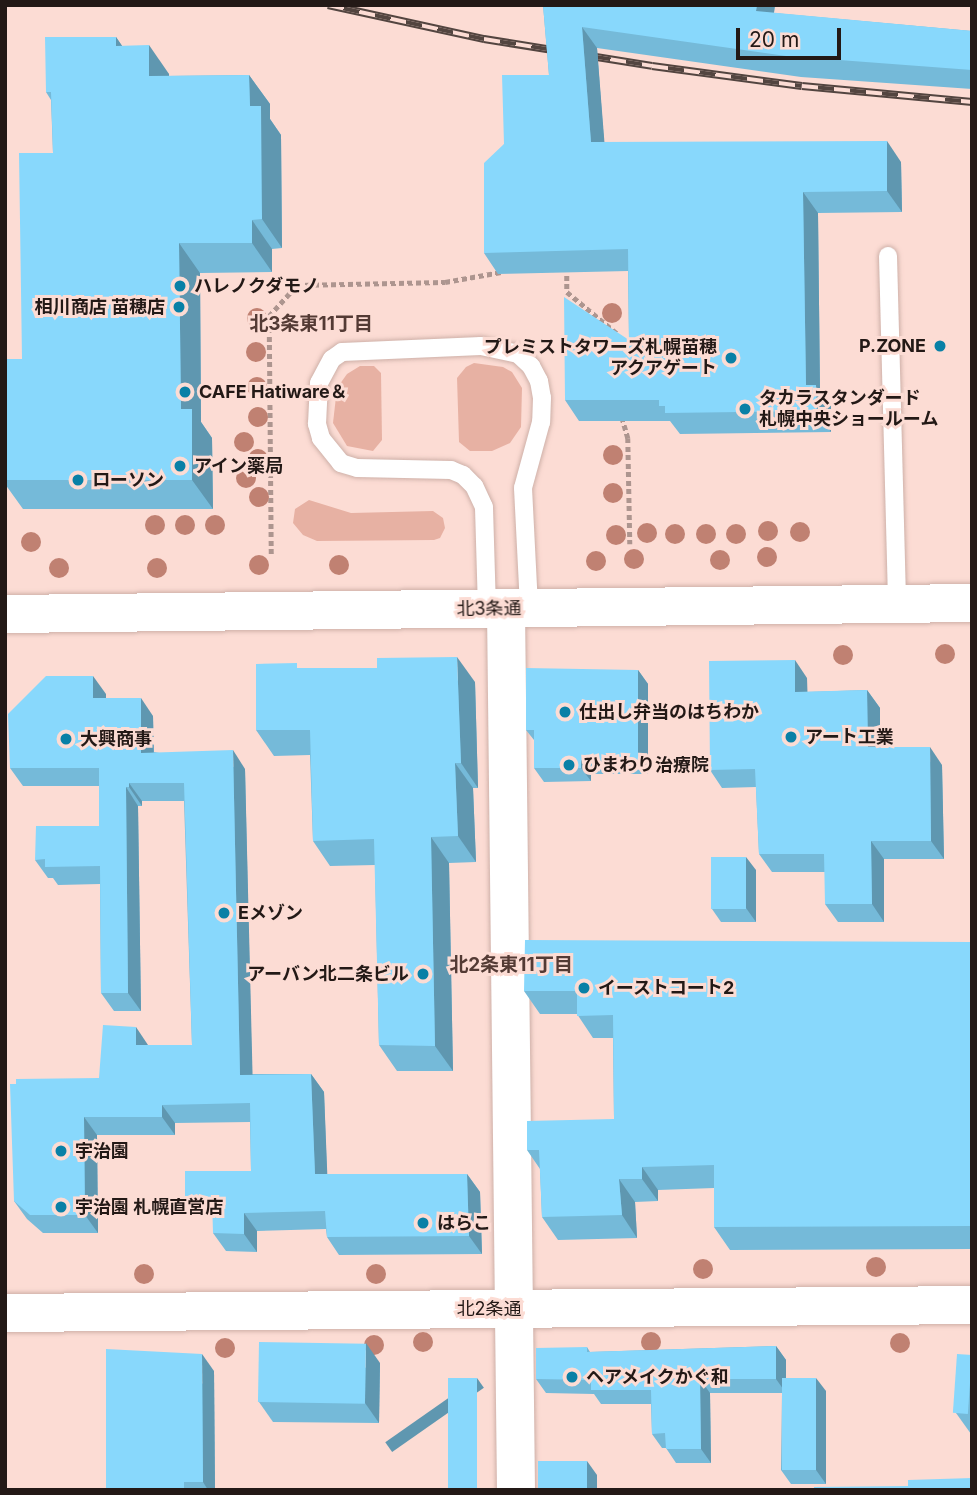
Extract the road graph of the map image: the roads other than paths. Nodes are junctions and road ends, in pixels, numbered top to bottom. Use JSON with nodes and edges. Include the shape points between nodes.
{"nodes":[{"id":1,"x":888,"y":256,"type":"dead end"},
{"id":2,"x":972,"y":603,"type":"edge"},
{"id":3,"x":897,"y":604,"type":"junction"},
{"id":4,"x":507,"y":609,"type":"junction"},
{"id":5,"x":5,"y":614,"type":"edge"},
{"id":6,"x":972,"y":1305,"type":"edge"},
{"id":7,"x":514,"y":1309,"type":"junction"},
{"id":8,"x":5,"y":1312,"type":"edge"},
{"id":9,"x":516,"y":1490,"type":"edge"}],
"edges":[{"from":1,"to":3,"type":"lane"},
{"from":2,"to":3,"type":"street","name":"北3条通"},
{"from":3,"to":4,"type":"street","name":"北3条通"},
{"from":4,"to":4,"type":"lane","via":[[484,507],[463,475],[451,470],[357,468],[341,463],[329,452],[317,424],[319,383],[332,359],[342,352],[481,346],[518,354],[531,366],[539,381],[541,422],[523,488]]},
{"from":4,"to":5,"type":"street","name":"北3条通"},
{"from":4,"to":7,"type":"street"},
{"from":6,"to":7,"type":"street","name":"北2条通"},
{"from":7,"to":8,"type":"street","name":"北2条通"},
{"from":7,"to":9,"type":"street"}]}
